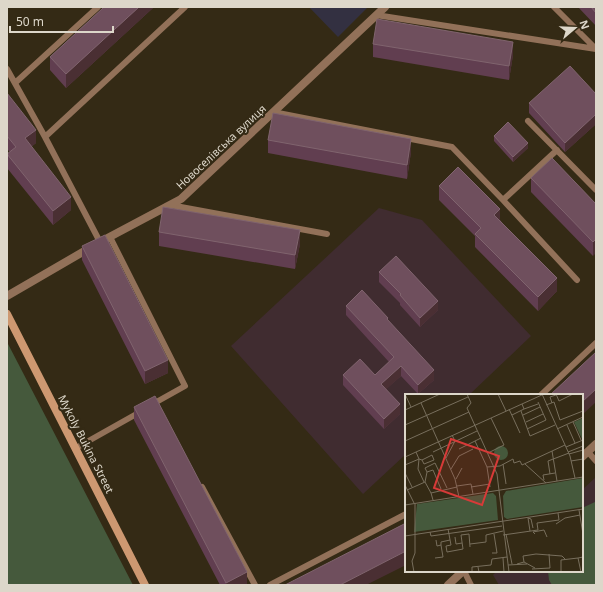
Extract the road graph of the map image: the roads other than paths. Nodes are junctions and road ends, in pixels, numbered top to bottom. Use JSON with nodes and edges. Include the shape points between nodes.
{"nodes":[{"id":1,"x":98,"y":7,"type":"edge"},
{"id":2,"x":185,"y":7,"type":"edge"},
{"id":3,"x":385,"y":7,"type":"edge"},
{"id":4,"x":554,"y":7,"type":"edge"},
{"id":5,"x":376,"y":15,"type":"junction"},
{"id":6,"x":596,"y":49,"type":"edge"},
{"id":7,"x":7,"y":69,"type":"edge"},
{"id":8,"x":15,"y":83,"type":"junction"},
{"id":9,"x":273,"y":112,"type":"junction"},
{"id":10,"x":528,"y":121,"type":"dead end"},
{"id":11,"x":45,"y":137,"type":"junction"},
{"id":12,"x":557,"y":150,"type":"junction"},
{"id":13,"x":596,"y":190,"type":"edge"},
{"id":14,"x":503,"y":200,"type":"junction"},
{"id":15,"x":170,"y":205,"type":"junction"},
{"id":16,"x":327,"y":234,"type":"dead end"},
{"id":17,"x":110,"y":237,"type":"junction"},
{"id":18,"x":100,"y":242,"type":"junction"},
{"id":19,"x":576,"y":280,"type":"dead end"},
{"id":20,"x":7,"y":296,"type":"edge"},
{"id":21,"x":7,"y":314,"type":"edge"},
{"id":22,"x":596,"y":343,"type":"edge"},
{"id":23,"x":543,"y":394,"type":"edge"},
{"id":24,"x":156,"y":403,"type":"junction"},
{"id":25,"x":160,"y":410,"type":"edge"},
{"id":26,"x":596,"y":444,"type":"edge"},
{"id":27,"x":76,"y":448,"type":"junction"},
{"id":28,"x":585,"y":455,"type":"edge"},
{"id":29,"x":596,"y":461,"type":"edge"},
{"id":30,"x":198,"y":480,"type":"edge"},
{"id":31,"x":405,"y":515,"type":"edge"},
{"id":32,"x":463,"y":572,"type":"edge"},
{"id":33,"x":464,"y":572,"type":"edge"},
{"id":34,"x":145,"y":585,"type":"edge"},
{"id":35,"x":255,"y":585,"type":"edge"},
{"id":36,"x":270,"y":585,"type":"edge"},
{"id":37,"x":448,"y":585,"type":"edge"},
{"id":38,"x":471,"y":585,"type":"edge"}],
"edges":[{"from":1,"to":8,"type":"lane"},
{"from":2,"to":11,"type":"lane"},
{"from":3,"to":5,"type":"street","name":"Новоселівська вулиця"},
{"from":4,"to":6,"type":"lane"},
{"from":5,"to":6,"type":"lane"},
{"from":5,"to":9,"type":"street","name":"Новоселівська вулиця"},
{"from":7,"to":8,"type":"lane"},
{"from":8,"to":11,"type":"lane"},
{"from":9,"to":14,"type":"lane","via":[[452,146]]},
{"from":9,"to":15,"type":"street","name":"Новоселівська вулиця","via":[[181,199]]},
{"from":10,"to":12,"type":"lane"},
{"from":11,"to":18,"type":"lane"},
{"from":12,"to":13,"type":"lane"},
{"from":12,"to":14,"type":"lane"},
{"from":14,"to":19,"type":"lane"},
{"from":15,"to":16,"type":"lane"},
{"from":15,"to":17,"type":"street","name":"Новоселівська вулиця"},
{"from":17,"to":18,"type":"street","name":"Новоселівська вулиця"},
{"from":17,"to":24,"type":"lane","via":[[185,386]]},
{"from":18,"to":20,"type":"street","name":"Новоселівська вулиця"},
{"from":21,"to":27,"type":"street","name":"Mykoly Bukina Street"},
{"from":22,"to":23,"type":"lane"},
{"from":24,"to":25,"type":"lane"},
{"from":24,"to":27,"type":"lane"},
{"from":26,"to":28,"type":"street"},
{"from":27,"to":34,"type":"street","name":"Mykoly Bukina Street"},
{"from":28,"to":29,"type":"lane"},
{"from":30,"to":35,"type":"lane"},
{"from":31,"to":36,"type":"lane"},
{"from":32,"to":37,"type":"street"},
{"from":33,"to":38,"type":"lane"}]}
